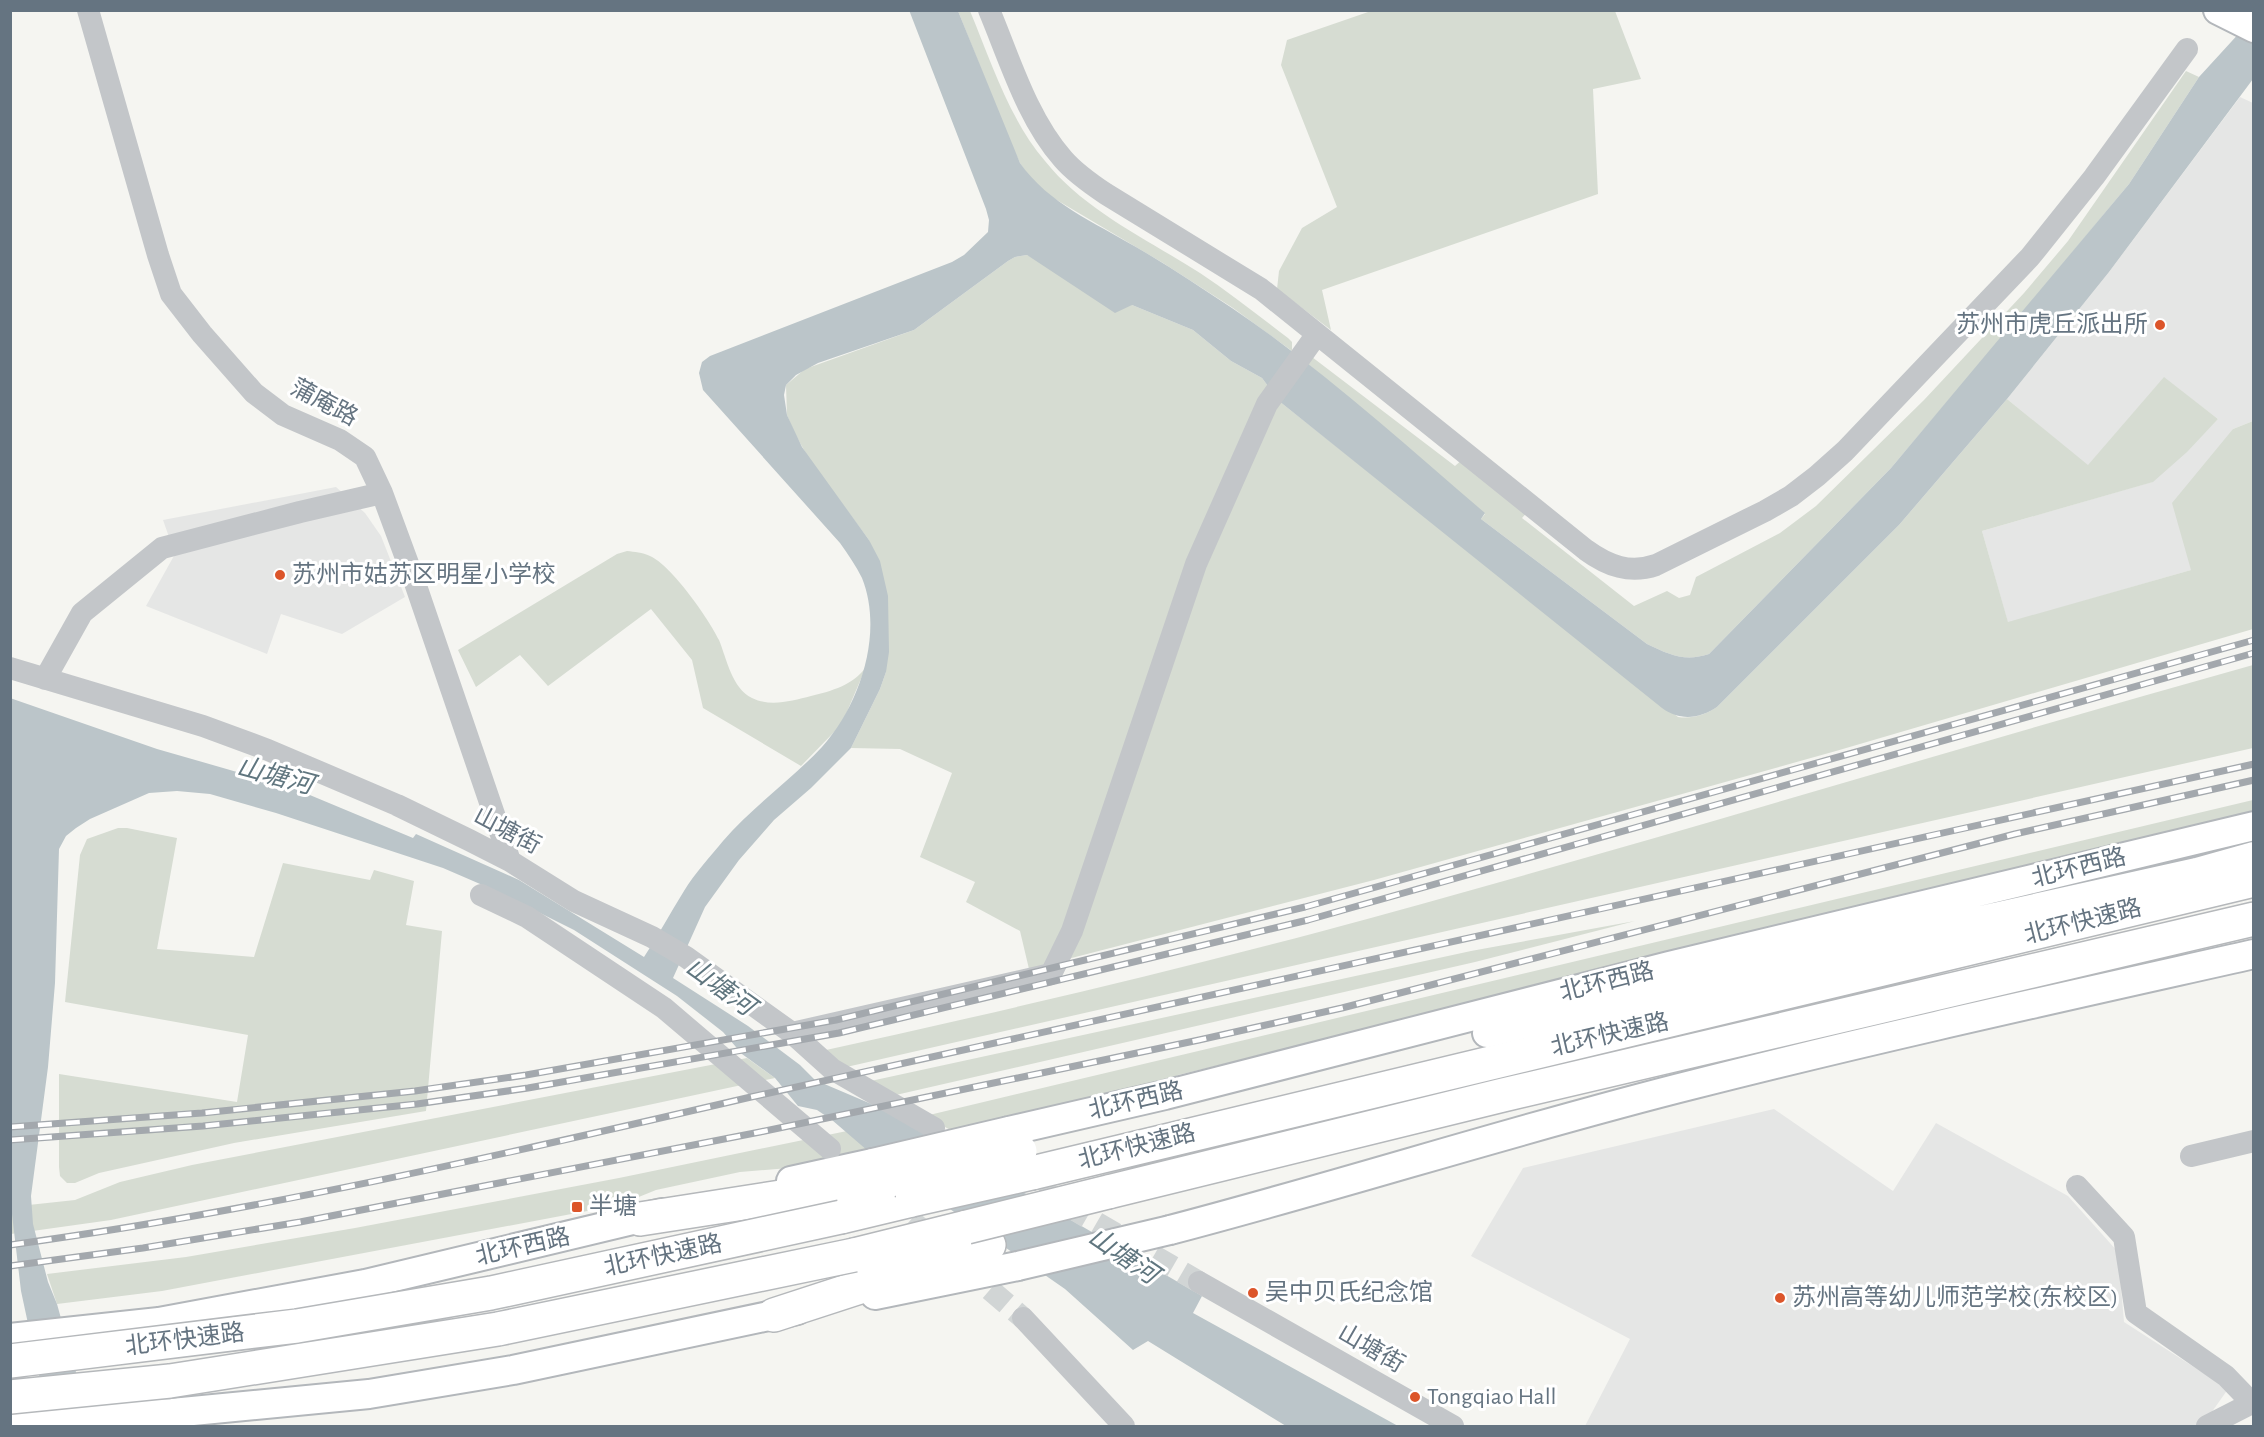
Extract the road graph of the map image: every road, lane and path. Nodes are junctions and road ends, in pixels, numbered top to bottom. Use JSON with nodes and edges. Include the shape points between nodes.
{"nodes":[{"id":1,"x":88,"y":10,"type":"edge"},
{"id":2,"x":989,"y":10,"type":"edge"},
{"id":3,"x":2187,"y":49,"type":"dead end"},
{"id":4,"x":1317,"y":334,"type":"junction"},
{"id":5,"x":382,"y":493,"type":"junction"},
{"id":6,"x":10,"y":668,"type":"edge"},
{"id":7,"x":45,"y":679,"type":"junction"},
{"id":8,"x":2253,"y":826,"type":"edge"},
{"id":9,"x":2253,"y":856,"type":"edge"},
{"id":10,"x":510,"y":861,"type":"junction"},
{"id":11,"x":2253,"y":880,"type":"edge"},
{"id":12,"x":481,"y":895,"type":"dead end"},
{"id":13,"x":2253,"y":919,"type":"edge"},
{"id":14,"x":2253,"y":954,"type":"edge"},
{"id":15,"x":792,"y":1033,"type":"junction"},
{"id":16,"x":1165,"y":1095,"type":"junction"},
{"id":17,"x":934,"y":1128,"type":"dead end"},
{"id":18,"x":2253,"y":1141,"type":"edge"},
{"id":19,"x":830,"y":1149,"type":"dead end"},
{"id":20,"x":1020,"y":1152,"type":"junction"},
{"id":21,"x":2191,"y":1156,"type":"dead end"},
{"id":22,"x":892,"y":1181,"type":"junction"},
{"id":23,"x":2077,"y":1186,"type":"dead end"},
{"id":24,"x":640,"y":1219,"type":"joint"},
{"id":25,"x":978,"y":1236,"type":"junction"},
{"id":26,"x":1199,"y":1282,"type":"tunnel mouth"},
{"id":27,"x":774,"y":1315,"type":"junction"},
{"id":28,"x":1023,"y":1318,"type":"tunnel mouth"},
{"id":29,"x":148,"y":1324,"type":"junction"},
{"id":30,"x":14,"y":1345,"type":"edge"},
{"id":31,"x":10,"y":1397,"type":"edge"},
{"id":32,"x":2252,"y":1402,"type":"edge"},
{"id":33,"x":10,"y":1419,"type":"edge"},
{"id":34,"x":162,"y":1420,"type":"edge"},
{"id":35,"x":1124,"y":1426,"type":"edge"},
{"id":36,"x":1453,"y":1426,"type":"edge"},
{"id":37,"x":2206,"y":1426,"type":"edge"}],
"edges":[{"from":1,"to":5,"type":"street","name":"蒲庵路","via":[[171,294],[254,393],[283,415],[340,440],[365,457]]},
{"from":2,"to":4,"type":"street","via":[[1026,98],[1065,161],[1106,194],[1261,289]]},
{"from":3,"to":4,"type":"street","via":[[2056,227],[1845,451],[1791,496],[1717,537],[1647,568],[1621,568],[1597,558]]},
{"from":4,"to":15,"type":"street","via":[[1273,395],[1197,564],[1072,931],[1051,974]]},
{"from":5,"to":7,"type":"street","via":[[162,548],[82,613]]},
{"from":5,"to":10,"type":"street","name":"蒲庵路"},
{"from":6,"to":7,"type":"street","name":"山塘街"},
{"from":7,"to":10,"type":"street","name":"山塘街","via":[[203,726],[268,750],[388,800]]},
{"from":8,"to":16,"type":"main road","name":"北环西路","via":[[1669,966]]},
{"from":9,"to":16,"type":"main road","via":[[2197,872],[1450,1041]]},
{"from":10,"to":15,"type":"street","name":"山塘街","via":[[574,901],[686,957]]},
{"from":11,"to":20,"type":"highway","name":"北环快速路","via":[[1213,1129]]},
{"from":12,"to":19,"type":"street","via":[[527,917],[664,1008]]},
{"from":13,"to":25,"type":"highway","name":"北环快速路","via":[[1503,1095],[1292,1170],[1108,1204]]},
{"from":14,"to":27,"type":"main road","bridge":true,"via":[[1696,1084],[1170,1230],[1018,1266]]},
{"from":15,"to":17,"type":"street","name":"山塘街","via":[[832,1069]]},
{"from":16,"to":20,"type":"main road","name":"北环西路"},
{"from":18,"to":21,"type":"street"},
{"from":20,"to":22,"type":"highway","name":"北环快速路","bridge":true},
{"from":22,"to":24,"type":"highway"},
{"from":22,"to":30,"type":"highway","name":"北环快速路","bridge":true,"via":[[841,1217],[491,1293],[297,1326]]},
{"from":23,"to":32,"type":"street","via":[[2124,1237],[2136,1313],[2226,1376]]},
{"from":24,"to":29,"type":"main road","name":"北环西路","via":[[365,1284]]},
{"from":25,"to":27,"type":"highway"},
{"from":25,"to":31,"type":"highway","name":"北环快速路","bridge":true,"via":[[854,1255],[498,1329],[170,1381]]},
{"from":26,"to":36,"type":"street","name":"山塘街"},
{"from":27,"to":34,"type":"main road","via":[[513,1370]]},
{"from":28,"to":35,"type":"street"},
{"from":29,"to":30,"type":"main road","name":"北环西路"},
{"from":29,"to":34,"type":"main road"},
{"from":32,"to":37,"type":"street"},
{"from":33,"to":34,"type":"main road","via":[[96,1416]]}]}
